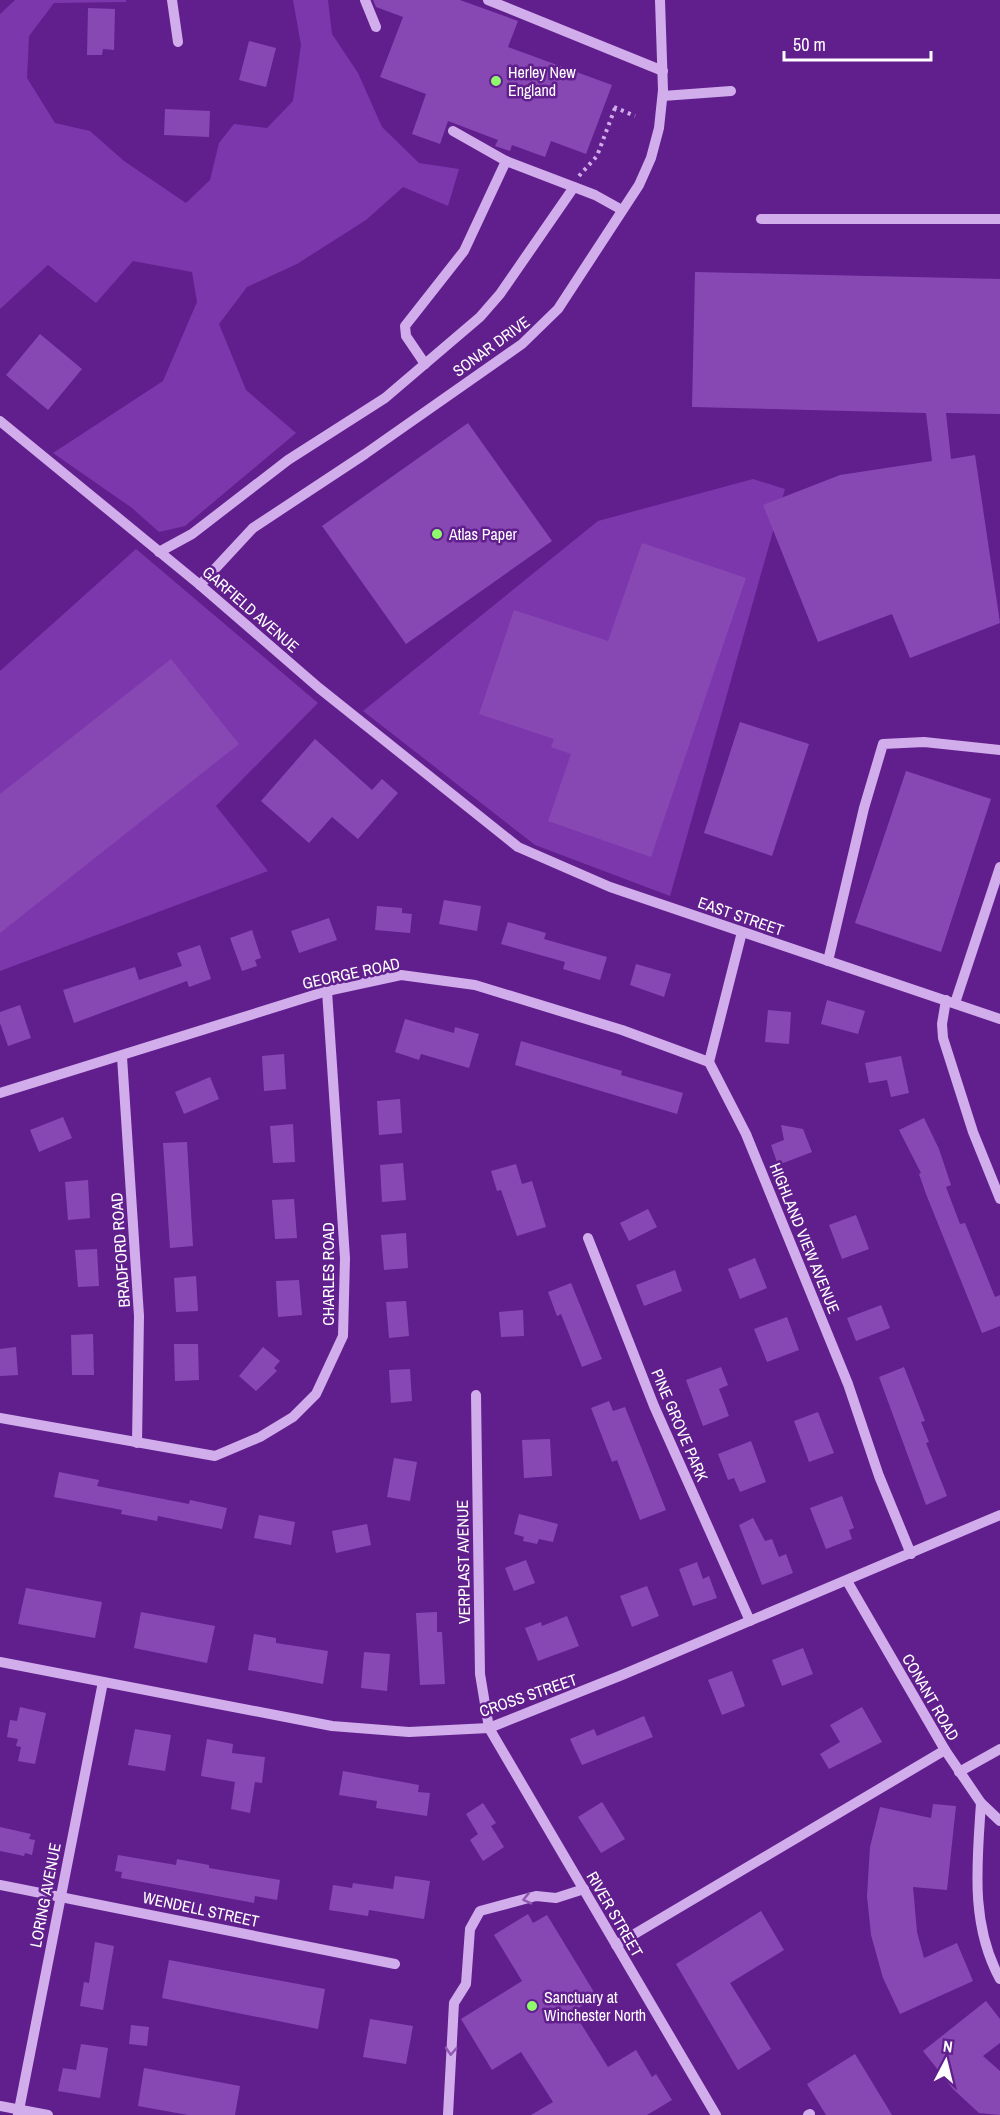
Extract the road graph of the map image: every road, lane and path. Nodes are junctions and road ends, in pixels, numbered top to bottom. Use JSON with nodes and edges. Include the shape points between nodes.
{"nodes":[{"id":1,"x":172,"y":0,"type":"edge"},
{"id":2,"x":365,"y":0,"type":"edge"},
{"id":3,"x":488,"y":0,"type":"edge"},
{"id":4,"x":660,"y":0,"type":"edge"},
{"id":5,"x":376,"y":27,"type":"dead end"},
{"id":6,"x":178,"y":42,"type":"dead end"},
{"id":7,"x":663,"y":71,"type":"junction"},
{"id":8,"x":731,"y":91,"type":"dead end"},
{"id":9,"x":663,"y":96,"type":"junction"},
{"id":10,"x":635,"y":116,"type":"dead end"},
{"id":11,"x":453,"y":131,"type":"dead end"},
{"id":12,"x":506,"y":161,"type":"junction"},
{"id":13,"x":574,"y":187,"type":"junction"},
{"id":14,"x":622,"y":210,"type":"junction"},
{"id":15,"x":761,"y":219,"type":"dead end"},
{"id":16,"x":1000,"y":219,"type":"edge"},
{"id":17,"x":425,"y":364,"type":"junction"},
{"id":18,"x":0,"y":421,"type":"edge"},
{"id":19,"x":159,"y":552,"type":"junction"},
{"id":20,"x":200,"y":585,"type":"junction"},
{"id":21,"x":1000,"y":750,"type":"edge"},
{"id":22,"x":483,"y":821,"type":"joint"},
{"id":23,"x":1000,"y":867,"type":"edge"},
{"id":24,"x":742,"y":932,"type":"junction"},
{"id":25,"x":828,"y":961,"type":"junction"},
{"id":26,"x":327,"y":991,"type":"junction"},
{"id":27,"x":951,"y":1002,"type":"junction"},
{"id":28,"x":1000,"y":1019,"type":"edge"},
{"id":29,"x":122,"y":1057,"type":"junction"},
{"id":30,"x":709,"y":1062,"type":"junction"},
{"id":31,"x":0,"y":1093,"type":"edge"},
{"id":32,"x":1000,"y":1199,"type":"edge"},
{"id":33,"x":588,"y":1238,"type":"dead end"},
{"id":34,"x":476,"y":1395,"type":"dead end"},
{"id":35,"x":0,"y":1418,"type":"edge"},
{"id":36,"x":137,"y":1443,"type":"junction"},
{"id":37,"x":1000,"y":1515,"type":"edge"},
{"id":38,"x":911,"y":1554,"type":"junction"},
{"id":39,"x":847,"y":1581,"type":"junction"},
{"id":40,"x":750,"y":1621,"type":"junction"},
{"id":41,"x":0,"y":1662,"type":"edge"},
{"id":42,"x":103,"y":1682,"type":"junction"},
{"id":43,"x":489,"y":1728,"type":"junction"},
{"id":44,"x":1000,"y":1749,"type":"edge"},
{"id":45,"x":945,"y":1750,"type":"junction"},
{"id":46,"x":959,"y":1772,"type":"junction"},
{"id":47,"x":981,"y":1803,"type":"junction"},
{"id":48,"x":1000,"y":1821,"type":"edge"},
{"id":49,"x":0,"y":1885,"type":"edge"},
{"id":50,"x":584,"y":1889,"type":"junction"},
{"id":51,"x":60,"y":1895,"type":"junction"},
{"id":52,"x":616,"y":1945,"type":"junction"},
{"id":53,"x":395,"y":1964,"type":"dead end"},
{"id":54,"x":1000,"y":1979,"type":"edge"},
{"id":55,"x":0,"y":2106,"type":"edge"},
{"id":56,"x":18,"y":2112,"type":"edge"},
{"id":57,"x":48,"y":2115,"type":"edge"},
{"id":58,"x":448,"y":2115,"type":"edge"},
{"id":59,"x":716,"y":2115,"type":"edge"}],
"edges":[{"from":1,"to":6,"type":"street"},
{"from":2,"to":5,"type":"street"},
{"from":3,"to":7,"type":"street"},
{"from":4,"to":7,"type":"street","name":"SONAR DRIVE"},
{"from":7,"to":9,"type":"street","name":"SONAR DRIVE"},
{"from":8,"to":9,"type":"street"},
{"from":9,"to":14,"type":"street","name":"SONAR DRIVE","via":[[649,164]]},
{"from":10,"to":13,"type":"path","via":[[614,107],[597,156],[582,170]]},
{"from":11,"to":12,"type":"street"},
{"from":12,"to":13,"type":"street"},
{"from":12,"to":17,"type":"street","via":[[464,251],[405,326],[406,336]]},
{"from":13,"to":14,"type":"street"},
{"from":13,"to":17,"type":"street","via":[[491,306]]},
{"from":14,"to":20,"type":"street","name":"SONAR DRIVE","via":[[542,328],[366,454],[253,528]]},
{"from":15,"to":16,"type":"street"},
{"from":17,"to":19,"type":"street","via":[[385,398],[288,460],[192,534]]},
{"from":18,"to":19,"type":"street","name":"GARFIELD AVENUE"},
{"from":19,"to":20,"type":"street","name":"GARFIELD AVENUE"},
{"from":20,"to":22,"type":"street","name":"GARFIELD AVENUE"},
{"from":21,"to":25,"type":"street","via":[[924,742],[883,744]]},
{"from":22,"to":24,"type":"street","name":"EAST STREET","via":[[537,858]]},
{"from":23,"to":27,"type":"street"},
{"from":24,"to":25,"type":"street","name":"EAST STREET"},
{"from":24,"to":30,"type":"street"},
{"from":25,"to":27,"type":"street","name":"EAST STREET"},
{"from":26,"to":29,"type":"street","name":"GEORGE ROAD"},
{"from":26,"to":30,"type":"street","name":"GEORGE ROAD","via":[[401,975],[475,985],[622,1030]]},
{"from":26,"to":36,"type":"street","name":"CHARLES ROAD","via":[[344,1235],[343,1336],[316,1394],[293,1417],[260,1437],[215,1456]]},
{"from":27,"to":28,"type":"street","name":"EAST STREET"},
{"from":27,"to":32,"type":"street","via":[[942,1027],[943,1038],[973,1132]]},
{"from":29,"to":31,"type":"street","name":"GEORGE ROAD"},
{"from":29,"to":36,"type":"street","name":"BRADFORD ROAD","via":[[139,1316]]},
{"from":30,"to":38,"type":"street","name":"HIGHLAND VIEW AVENUE","via":[[746,1134],[844,1373]]},
{"from":33,"to":40,"type":"street","name":"PINE GROVE PARK","via":[[654,1406]]},
{"from":34,"to":43,"type":"street","name":"VERPLAST AVENUE","via":[[480,1674]]},
{"from":35,"to":36,"type":"street","name":"CHARLES ROAD"},
{"from":37,"to":38,"type":"street","name":"CROSS STREET"},
{"from":38,"to":39,"type":"street","name":"CROSS STREET"},
{"from":39,"to":40,"type":"street","name":"CROSS STREET"},
{"from":39,"to":45,"type":"street","name":"CONANT ROAD"},
{"from":40,"to":43,"type":"street","name":"CROSS STREET"},
{"from":41,"to":42,"type":"street","name":"CROSS STREET"},
{"from":42,"to":43,"type":"street","name":"CROSS STREET","via":[[332,1726],[409,1732]]},
{"from":42,"to":51,"type":"street","name":"LORING AVENUE"},
{"from":43,"to":50,"type":"street","name":"RIVER STREET"},
{"from":44,"to":46,"type":"street"},
{"from":45,"to":46,"type":"street","name":"CONANT ROAD"},
{"from":45,"to":52,"type":"street"},
{"from":46,"to":47,"type":"street","name":"CONANT ROAD"},
{"from":47,"to":48,"type":"street","name":"CONANT ROAD"},
{"from":47,"to":54,"type":"street","via":[[979,1923]]},
{"from":49,"to":51,"type":"street","name":"WENDELL STREET"},
{"from":50,"to":52,"type":"street","name":"RIVER STREET"},
{"from":50,"to":58,"type":"street","one_way":true,"via":[[556,1899],[536,1896],[480,1911],[470,1929],[466,1984],[454,2003]]},
{"from":51,"to":53,"type":"street","name":"WENDELL STREET"},
{"from":51,"to":56,"type":"street","name":"LORING AVENUE"},
{"from":52,"to":59,"type":"street","name":"RIVER STREET"},
{"from":55,"to":56,"type":"street"},
{"from":56,"to":57,"type":"street"}]}
